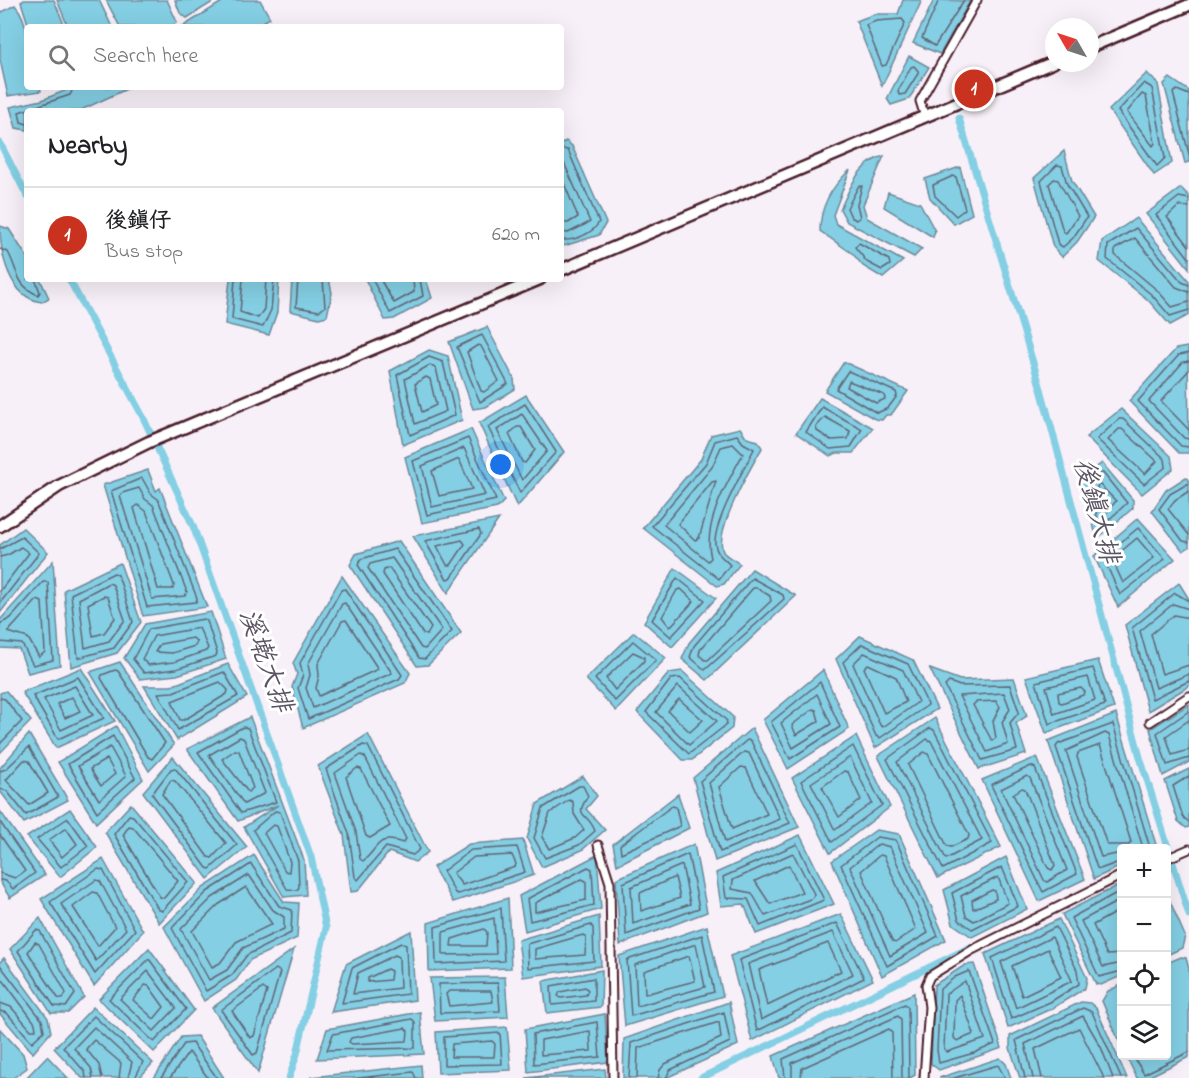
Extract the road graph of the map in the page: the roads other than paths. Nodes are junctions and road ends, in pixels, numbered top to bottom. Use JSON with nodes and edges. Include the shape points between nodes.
{"nodes":[{"id":1,"x":977,"y":0,"type":"edge"},
{"id":2,"x":1189,"y":5,"type":"edge"},
{"id":3,"x":1099,"y":43,"type":"edge"},
{"id":4,"x":1045,"y":66,"type":"edge"},
{"id":5,"x":925,"y":117,"type":"junction"},
{"id":6,"x":564,"y":269,"type":"edge"},
{"id":7,"x":533,"y":282,"type":"edge"},
{"id":8,"x":0,"y":526,"type":"edge"},
{"id":9,"x":1189,"y":696,"type":"edge"},
{"id":10,"x":1150,"y":722,"type":"dead end"},
{"id":11,"x":598,"y":845,"type":"dead end"},
{"id":12,"x":1189,"y":849,"type":"edge"},
{"id":13,"x":1171,"y":858,"type":"edge"},
{"id":14,"x":1117,"y":878,"type":"edge"},
{"id":15,"x":613,"y":1078,"type":"edge"},
{"id":16,"x":924,"y":1078,"type":"edge"}],
"edges":[{"from":1,"to":5,"type":"street","via":[[920,100]]},
{"from":2,"to":3,"type":"main road"},
{"from":4,"to":5,"type":"main road"},
{"from":5,"to":6,"type":"main road"},
{"from":7,"to":8,"type":"main road","via":[[153,440],[59,486]]},
{"from":9,"to":10,"type":"street"},
{"from":11,"to":15,"type":"street","via":[[610,883]]},
{"from":12,"to":13,"type":"street"},
{"from":14,"to":16,"type":"street","via":[[972,950],[930,976],[926,985]]}]}
